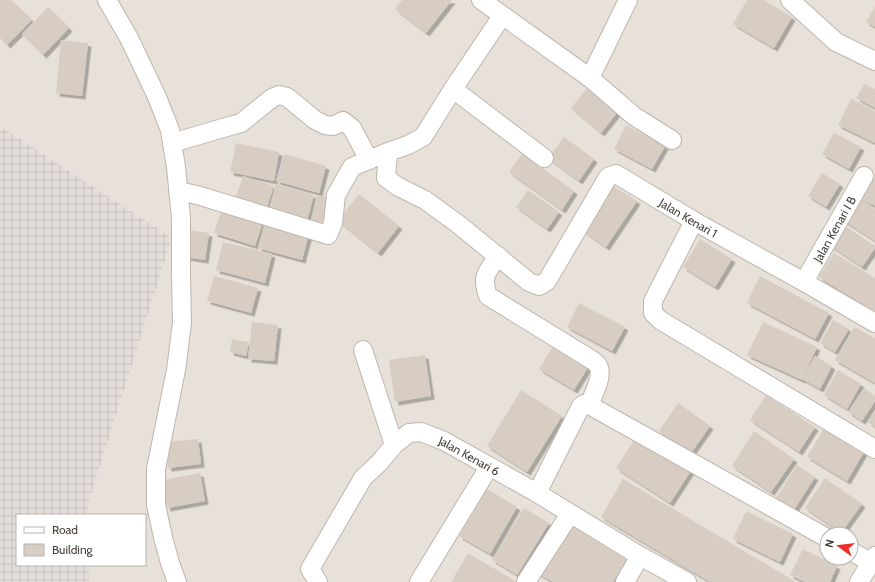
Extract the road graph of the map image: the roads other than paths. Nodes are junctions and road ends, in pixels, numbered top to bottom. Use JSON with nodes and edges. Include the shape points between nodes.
{"nodes":[{"id":1,"x":107,"y":0,"type":"edge"},
{"id":2,"x":481,"y":0,"type":"edge"},
{"id":3,"x":628,"y":0,"type":"edge"},
{"id":4,"x":790,"y":0,"type":"edge"},
{"id":5,"x":502,"y":16,"type":"junction"},
{"id":6,"x":875,"y":61,"type":"edge"},
{"id":7,"x":590,"y":78,"type":"junction"},
{"id":8,"x":453,"y":89,"type":"junction"},
{"id":9,"x":672,"y":140,"type":"dead end"},
{"id":10,"x":172,"y":143,"type":"junction"},
{"id":11,"x":388,"y":152,"type":"junction"},
{"id":12,"x":544,"y":158,"type":"dead end"},
{"id":13,"x":369,"y":160,"type":"junction"},
{"id":14,"x":864,"y":176,"type":"dead end"},
{"id":15,"x":178,"y":191,"type":"junction"},
{"id":16,"x":694,"y":221,"type":"junction"},
{"id":17,"x":498,"y":256,"type":"junction"},
{"id":18,"x":804,"y":282,"type":"junction"},
{"id":19,"x":875,"y":323,"type":"edge"},
{"id":20,"x":363,"y":350,"type":"dead end"},
{"id":21,"x":589,"y":405,"type":"junction"},
{"id":22,"x":394,"y":446,"type":"junction"},
{"id":23,"x":875,"y":449,"type":"edge"},
{"id":24,"x":489,"y":467,"type":"junction"},
{"id":25,"x":537,"y":493,"type":"junction"},
{"id":26,"x":570,"y":514,"type":"junction"},
{"id":27,"x":819,"y":534,"type":"edge"},
{"id":28,"x":859,"y":554,"type":"edge"},
{"id":29,"x":640,"y":556,"type":"junction"},
{"id":30,"x":874,"y":561,"type":"edge"},
{"id":31,"x":177,"y":582,"type":"edge"},
{"id":32,"x":318,"y":582,"type":"edge"},
{"id":33,"x":418,"y":582,"type":"edge"},
{"id":34,"x":526,"y":582,"type":"edge"},
{"id":35,"x":625,"y":582,"type":"edge"},
{"id":36,"x":686,"y":582,"type":"edge"},
{"id":37,"x":859,"y":582,"type":"edge"}],
"edges":[{"from":1,"to":10,"type":"street","via":[[129,38],[157,97],[170,130]]},
{"from":2,"to":5,"type":"street"},
{"from":3,"to":7,"type":"street"},
{"from":4,"to":6,"type":"street","via":[[836,42]]},
{"from":5,"to":7,"type":"street"},
{"from":5,"to":8,"type":"street"},
{"from":7,"to":9,"type":"street","via":[[634,116]]},
{"from":8,"to":11,"type":"street","via":[[423,136]]},
{"from":8,"to":12,"type":"street"},
{"from":10,"to":13,"type":"street","via":[[240,124],[272,98],[287,96],[324,126],[333,126],[343,121],[352,128]]},
{"from":10,"to":15,"type":"street"},
{"from":11,"to":13,"type":"street"},
{"from":11,"to":17,"type":"street","via":[[386,178],[425,200]]},
{"from":13,"to":15,"type":"street","via":[[352,167],[336,195],[333,223],[328,235]]},
{"from":14,"to":18,"type":"street","name":"Jalan Kenari I B"},
{"from":15,"to":31,"type":"street","via":[[181,218],[182,323],[176,370],[156,469],[156,505]]},
{"from":16,"to":17,"type":"street","name":"Jalan Kenari 1","via":[[616,174],[608,176],[547,281],[539,286],[529,282]]},
{"from":16,"to":18,"type":"street","name":"Jalan Kenari 1"},
{"from":16,"to":23,"type":"street","via":[[653,301],[653,313],[660,320]]},
{"from":17,"to":21,"type":"street","via":[[485,277],[488,296],[598,365],[600,374]]},
{"from":18,"to":19,"type":"street","name":"Jalan Kenari 1"},
{"from":20,"to":22,"type":"street"},
{"from":21,"to":25,"type":"street","via":[[581,406]]},
{"from":21,"to":27,"type":"street"},
{"from":22,"to":24,"type":"street","name":"Jalan Kenari 6","via":[[409,433],[421,432],[444,441]]},
{"from":22,"to":32,"type":"street","name":"Jalan Kenari 6","via":[[363,478],[310,569]]},
{"from":24,"to":25,"type":"street","name":"Jalan Kenari 6"},
{"from":24,"to":33,"type":"street"},
{"from":25,"to":26,"type":"street","name":"Jalan Kenari 6"},
{"from":26,"to":29,"type":"street","name":"Jalan Kenari 6"},
{"from":26,"to":34,"type":"street"},
{"from":28,"to":30,"type":"street"},
{"from":29,"to":35,"type":"street"},
{"from":29,"to":36,"type":"street","name":"Jalan Kenari 6"},
{"from":30,"to":37,"type":"street"}]}
